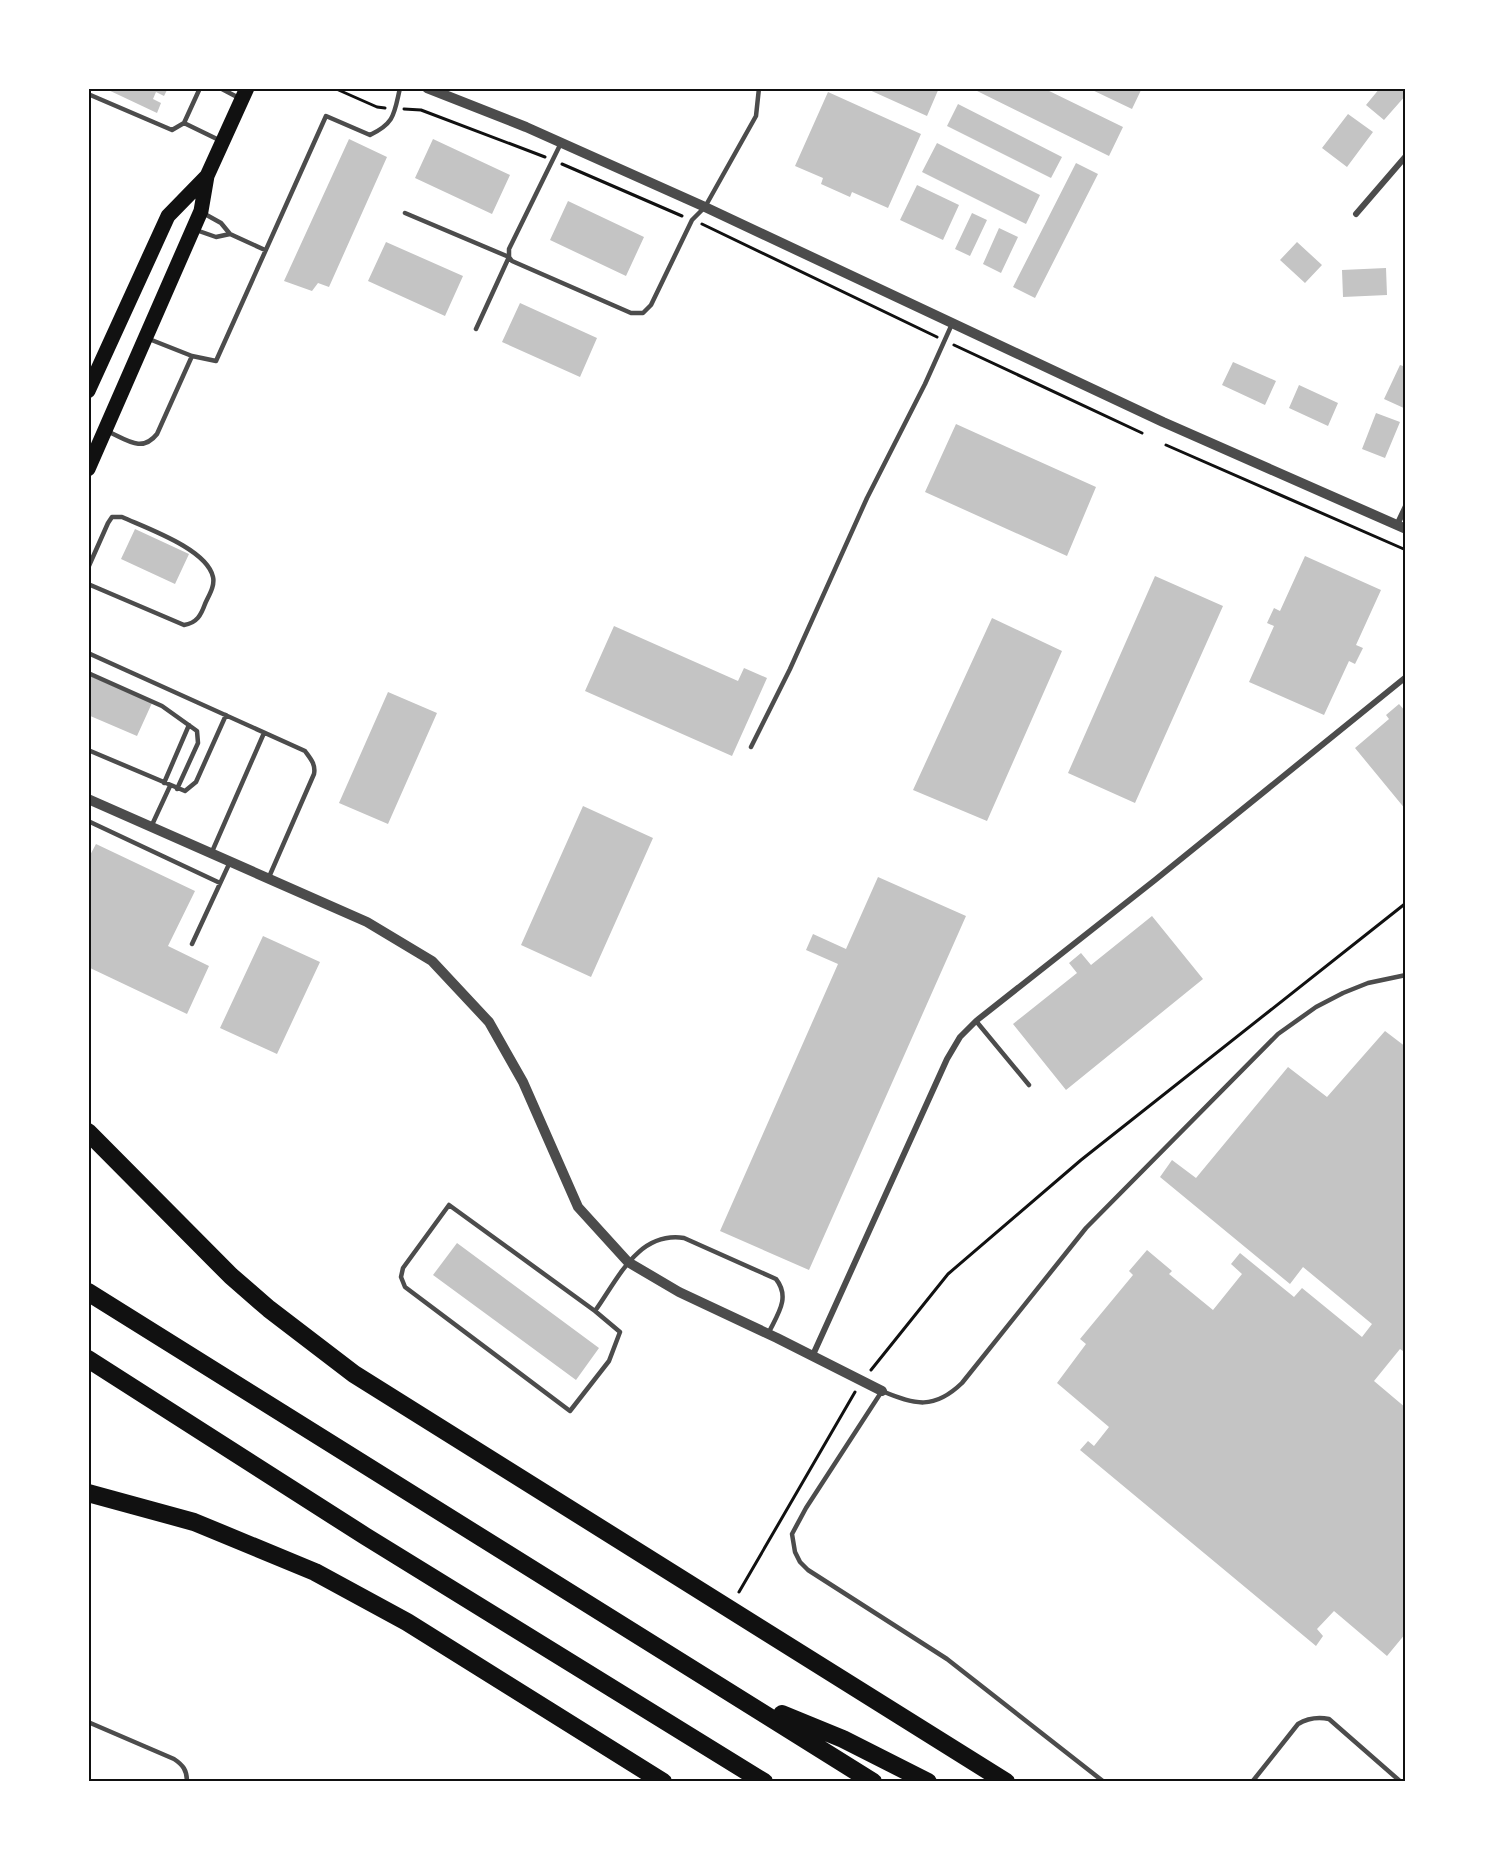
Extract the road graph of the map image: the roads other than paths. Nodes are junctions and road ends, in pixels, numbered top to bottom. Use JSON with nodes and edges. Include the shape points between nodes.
{"nodes":[{"id":1,"x":200,"y":88,"type":"edge"},
{"id":2,"x":220,"y":88,"type":"edge"},
{"id":3,"x":400,"y":88,"type":"edge"},
{"id":4,"x":427,"y":88,"type":"edge"},
{"id":5,"x":759,"y":88,"type":"edge"},
{"id":6,"x":88,"y":94,"type":"edge"},
{"id":7,"x":245,"y":94,"type":"edge"},
{"id":8,"x":184,"y":123,"type":"junction"},
{"id":9,"x":223,"y":142,"type":"junction"},
{"id":10,"x":561,"y":142,"type":"junction"},
{"id":11,"x":1406,"y":156,"type":"edge"},
{"id":12,"x":207,"y":176,"type":"junction"},
{"id":13,"x":705,"y":207,"type":"junction"},
{"id":14,"x":201,"y":211,"type":"junction"},
{"id":15,"x":405,"y":213,"type":"dead end"},
{"id":16,"x":1356,"y":214,"type":"dead end"},
{"id":17,"x":193,"y":229,"type":"junction"},
{"id":18,"x":230,"y":234,"type":"junction"},
{"id":19,"x":265,"y":250,"type":"junction"},
{"id":20,"x":508,"y":257,"type":"junction"},
{"id":21,"x":952,"y":324,"type":"junction"},
{"id":22,"x":476,"y":328,"type":"dead end"},
{"id":23,"x":146,"y":338,"type":"junction"},
{"id":24,"x":192,"y":356,"type":"junction"},
{"id":25,"x":88,"y":391,"type":"edge"},
{"id":26,"x":106,"y":431,"type":"junction"},
{"id":27,"x":88,"y":470,"type":"edge"},
{"id":28,"x":1406,"y":506,"type":"edge"},
{"id":29,"x":1401,"y":527,"type":"edge"},
{"id":30,"x":88,"y":568,"type":"edge"},
{"id":31,"x":88,"y":584,"type":"edge"},
{"id":32,"x":88,"y":653,"type":"edge"},
{"id":33,"x":88,"y":673,"type":"edge"},
{"id":34,"x":1406,"y":677,"type":"edge"},
{"id":35,"x":226,"y":715,"type":"junction"},
{"id":36,"x":189,"y":725,"type":"junction"},
{"id":37,"x":264,"y":733,"type":"junction"},
{"id":38,"x":751,"y":747,"type":"dead end"},
{"id":39,"x":88,"y":750,"type":"edge"},
{"id":40,"x":164,"y":783,"type":"junction"},
{"id":41,"x":170,"y":786,"type":"junction"},
{"id":42,"x":177,"y":789,"type":"junction"},
{"id":43,"x":89,"y":800,"type":"edge"},
{"id":44,"x":88,"y":821,"type":"edge"},
{"id":45,"x":151,"y":827,"type":"junction"},
{"id":46,"x":211,"y":854,"type":"junction"},
{"id":47,"x":230,"y":862,"type":"junction"},
{"id":48,"x":268,"y":879,"type":"junction"},
{"id":49,"x":220,"y":883,"type":"junction"},
{"id":50,"x":192,"y":945,"type":"dead end"},
{"id":51,"x":1406,"y":975,"type":"edge"},
{"id":52,"x":976,"y":1021,"type":"junction"},
{"id":53,"x":1029,"y":1085,"type":"dead end"},
{"id":54,"x":88,"y":1132,"type":"edge"},
{"id":55,"x":628,"y":1262,"type":"junction"},
{"id":56,"x":88,"y":1292,"type":"edge"},
{"id":57,"x":595,"y":1311,"type":"junction"},
{"id":58,"x":768,"y":1334,"type":"junction"},
{"id":59,"x":812,"y":1357,"type":"junction"},
{"id":60,"x":88,"y":1359,"type":"edge"},
{"id":61,"x":882,"y":1391,"type":"junction"},
{"id":62,"x":88,"y":1493,"type":"edge"},
{"id":63,"x":733,"y":1693,"type":"junction"},
{"id":64,"x":88,"y":1722,"type":"edge"},
{"id":65,"x":187,"y":1782,"type":"edge"},
{"id":66,"x":663,"y":1782,"type":"edge"},
{"id":67,"x":764,"y":1782,"type":"edge"},
{"id":68,"x":873,"y":1782,"type":"edge"},
{"id":69,"x":928,"y":1782,"type":"edge"},
{"id":70,"x":1006,"y":1782,"type":"edge"},
{"id":71,"x":1104,"y":1782,"type":"edge"},
{"id":72,"x":1252,"y":1782,"type":"edge"},
{"id":73,"x":1401,"y":1782,"type":"edge"}],
"edges":[{"from":1,"to":8,"type":"lane"},
{"from":2,"to":7,"type":"lane"},
{"from":3,"to":19,"type":"lane","via":[[388,126],[370,135],[326,116]]},
{"from":4,"to":10,"type":"street"},
{"from":5,"to":13,"type":"lane","via":[[756,116]]},
{"from":6,"to":8,"type":"lane","via":[[172,130]]},
{"from":7,"to":9,"type":"main road"},
{"from":8,"to":9,"type":"lane"},
{"from":9,"to":12,"type":"main road"},
{"from":10,"to":13,"type":"street"},
{"from":10,"to":20,"type":"lane"},
{"from":11,"to":16,"type":"street"},
{"from":12,"to":14,"type":"main road"},
{"from":12,"to":25,"type":"main road","via":[[168,216]]},
{"from":13,"to":20,"type":"lane","via":[[692,220],[651,305],[643,313],[631,313]]},
{"from":13,"to":21,"type":"street"},
{"from":14,"to":17,"type":"main road"},
{"from":14,"to":18,"type":"lane","via":[[221,223]]},
{"from":15,"to":20,"type":"lane"},
{"from":17,"to":18,"type":"lane","via":[[216,237]]},
{"from":17,"to":23,"type":"main road"},
{"from":18,"to":19,"type":"lane"},
{"from":19,"to":24,"type":"lane","via":[[216,361]]},
{"from":20,"to":22,"type":"lane"},
{"from":21,"to":29,"type":"street"},
{"from":21,"to":38,"type":"lane"},
{"from":23,"to":24,"type":"lane"},
{"from":23,"to":26,"type":"main road"},
{"from":24,"to":26,"type":"lane","via":[[151,442],[138,444]]},
{"from":26,"to":27,"type":"main road"},
{"from":28,"to":29,"type":"street"},
{"from":30,"to":31,"type":"lane","via":[[108,523],[112,517],[122,517],[203,559],[213,576],[200,617],[184,625]]},
{"from":32,"to":35,"type":"lane"},
{"from":33,"to":36,"type":"lane","via":[[162,706]]},
{"from":34,"to":52,"type":"street"},
{"from":35,"to":37,"type":"lane"},
{"from":35,"to":42,"type":"lane","via":[[196,782],[185,791]]},
{"from":36,"to":40,"type":"lane"},
{"from":36,"to":42,"type":"lane","via":[[198,731],[198,743]]},
{"from":37,"to":46,"type":"lane"},
{"from":37,"to":48,"type":"lane","via":[[304,751],[315,768]]},
{"from":39,"to":40,"type":"lane"},
{"from":40,"to":41,"type":"lane"},
{"from":41,"to":42,"type":"lane"},
{"from":41,"to":45,"type":"lane"},
{"from":43,"to":45,"type":"street"},
{"from":44,"to":49,"type":"lane"},
{"from":45,"to":46,"type":"street"},
{"from":46,"to":47,"type":"street"},
{"from":47,"to":48,"type":"street"},
{"from":47,"to":49,"type":"lane"},
{"from":48,"to":55,"type":"street","via":[[367,922],[432,961],[489,1022],[523,1082],[578,1207]]},
{"from":49,"to":50,"type":"lane"},
{"from":51,"to":61,"type":"lane","via":[[1343,993],[1278,1034],[1086,1228],[952,1392],[922,1404]]},
{"from":52,"to":53,"type":"lane"},
{"from":52,"to":59,"type":"street","via":[[960,1037],[947,1059]]},
{"from":54,"to":70,"type":"highway","via":[[231,1276],[354,1374]]},
{"from":55,"to":57,"type":"lane"},
{"from":55,"to":58,"type":"street","via":[[679,1292]]},
{"from":55,"to":58,"type":"lane","via":[[649,1242],[673,1236],[765,1272],[776,1279],[784,1297]]},
{"from":56,"to":63,"type":"highway"},
{"from":57,"to":57,"type":"lane","via":[[620,1332],[609,1361],[570,1411],[405,1287],[401,1277],[403,1268],[449,1204]]},
{"from":58,"to":59,"type":"street"},
{"from":59,"to":61,"type":"street"},
{"from":60,"to":67,"type":"highway"},
{"from":61,"to":71,"type":"lane","via":[[797,1522],[792,1542],[800,1562],[963,1670]]},
{"from":62,"to":66,"type":"highway","via":[[194,1522],[315,1572],[416,1627]]},
{"from":63,"to":68,"type":"highway"},
{"from":63,"to":69,"type":"highway","via":[[843,1739]]},
{"from":64,"to":65,"type":"lane","via":[[174,1759],[187,1773]]},
{"from":72,"to":73,"type":"lane","via":[[1298,1724],[1314,1718],[1329,1719]]}]}
